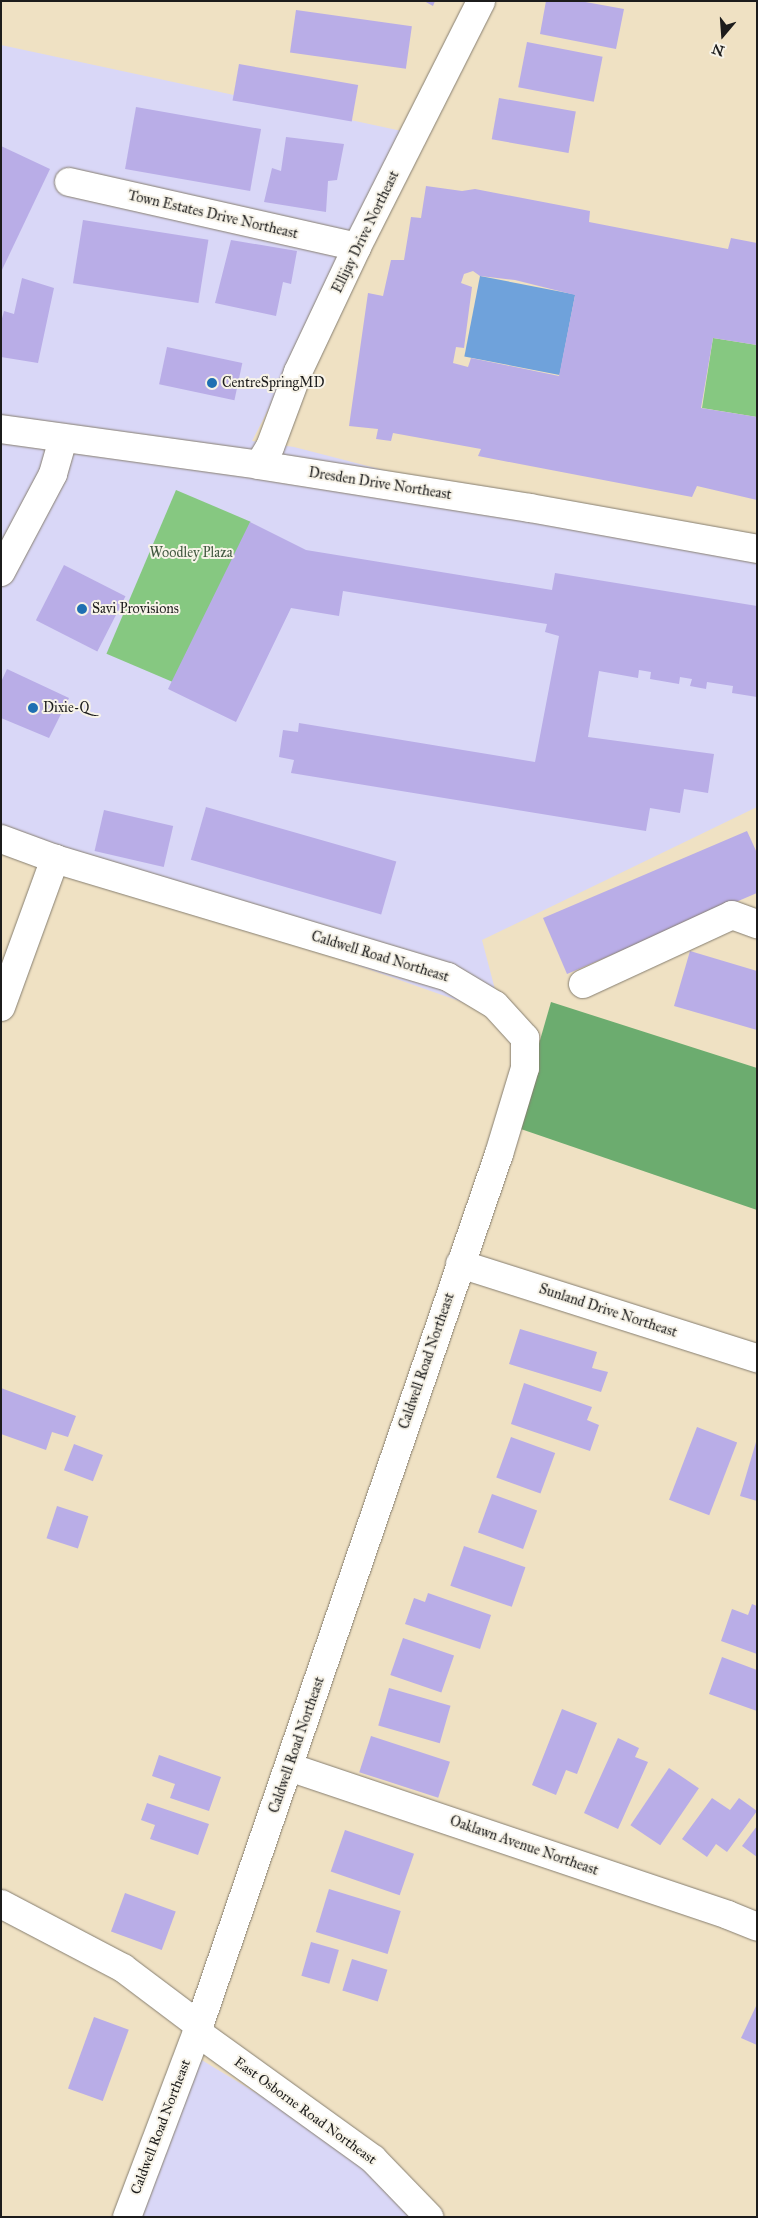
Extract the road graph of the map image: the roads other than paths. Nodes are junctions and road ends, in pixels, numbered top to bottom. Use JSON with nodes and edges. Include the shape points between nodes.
{"nodes":[{"id":1,"x":481,"y":1,"type":"edge"},
{"id":2,"x":69,"y":182,"type":"dead end"},
{"id":3,"x":357,"y":247,"type":"junction"},
{"id":4,"x":1,"y":429,"type":"edge"},
{"id":5,"x":63,"y":438,"type":"junction"},
{"id":6,"x":259,"y":465,"type":"junction"},
{"id":7,"x":757,"y":549,"type":"edge"},
{"id":8,"x":1,"y":572,"type":"edge"},
{"id":9,"x":1,"y":839,"type":"edge"},
{"id":10,"x":55,"y":859,"type":"junction"},
{"id":11,"x":757,"y":924,"type":"edge"},
{"id":12,"x":583,"y":984,"type":"dead end"},
{"id":13,"x":1,"y":1007,"type":"edge"},
{"id":14,"x":460,"y":1264,"type":"junction"},
{"id":15,"x":757,"y":1358,"type":"edge"},
{"id":16,"x":289,"y":1767,"type":"junction"},
{"id":17,"x":1,"y":1904,"type":"edge"},
{"id":18,"x":757,"y":1927,"type":"edge"},
{"id":19,"x":198,"y":2029,"type":"junction"},
{"id":20,"x":127,"y":2217,"type":"edge"},
{"id":21,"x":429,"y":2217,"type":"edge"}],
"edges":[{"from":1,"to":3,"type":"street","name":"Ellijay Drive Northeast"},
{"from":2,"to":3,"type":"street","name":"Town Estates Drive Northeast"},
{"from":3,"to":6,"type":"street","name":"Ellijay Drive Northeast","via":[[298,372],[270,447]]},
{"from":4,"to":5,"type":"street","name":"Dresden Drive Northeast"},
{"from":5,"to":6,"type":"street","name":"Dresden Drive Northeast"},
{"from":5,"to":8,"type":"street","via":[[52,474]]},
{"from":6,"to":7,"type":"street","name":"Dresden Drive Northeast","via":[[530,508]]},
{"from":9,"to":10,"type":"street","name":"Caldwell Road Northeast"},
{"from":10,"to":13,"type":"street"},
{"from":10,"to":14,"type":"street","name":"Caldwell Road Northeast","via":[[448,977],[495,1005],[525,1038],[525,1068]]},
{"from":11,"to":12,"type":"street","via":[[732,915]]},
{"from":14,"to":15,"type":"street","name":"Sunland Drive Northeast"},
{"from":14,"to":16,"type":"street","name":"Caldwell Road Northeast"},
{"from":16,"to":18,"type":"street","name":"Oaklawn Avenue Northeast"},
{"from":16,"to":19,"type":"street","name":"Caldwell Road Northeast"},
{"from":17,"to":19,"type":"street","name":"East Osborne Road Northeast","via":[[122,1968]]},
{"from":19,"to":20,"type":"street","name":"Caldwell Road Northeast"},
{"from":19,"to":21,"type":"street","name":"East Osborne Road Northeast","via":[[373,2159]]}]}
